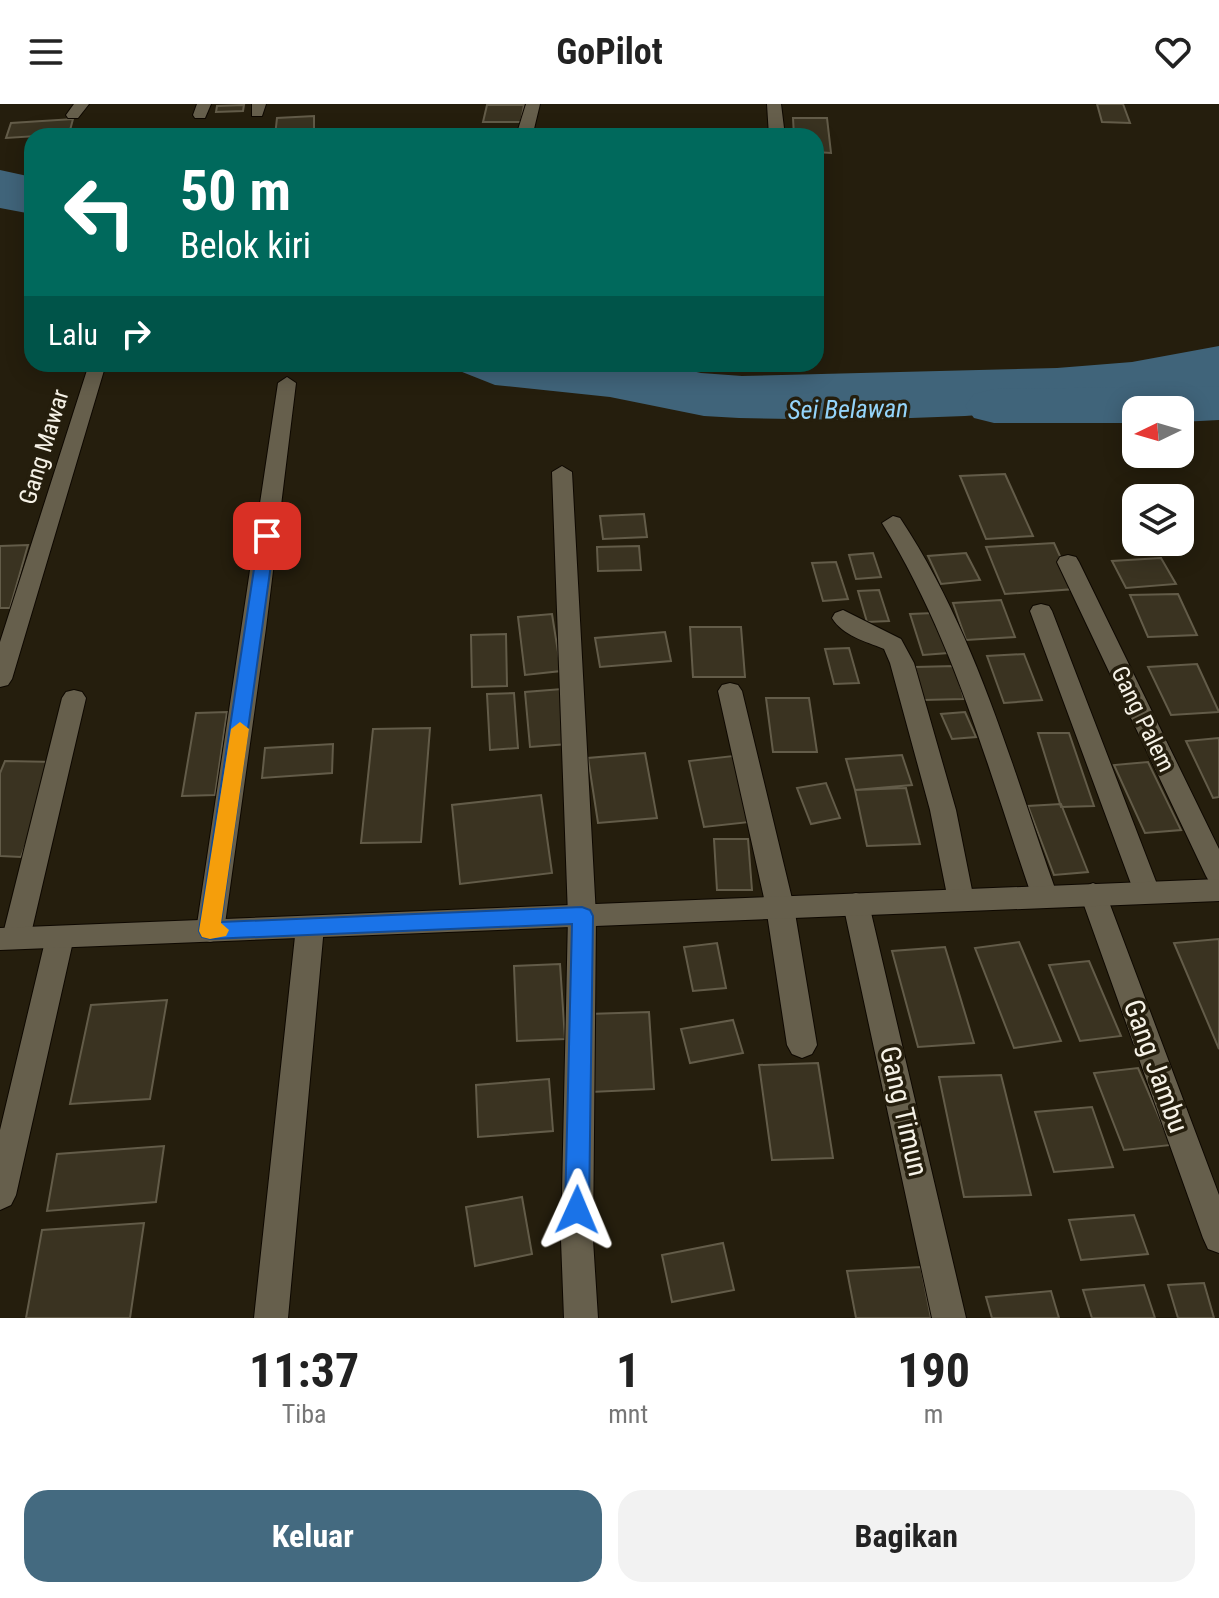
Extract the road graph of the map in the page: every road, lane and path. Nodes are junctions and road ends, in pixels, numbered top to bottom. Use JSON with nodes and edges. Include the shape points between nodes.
{"nodes":[{"id":1,"x":533,"y":104,"type":"edge"},
{"id":2,"x":774,"y":104,"type":"edge"},
{"id":3,"x":526,"y":128,"type":"edge"},
{"id":4,"x":776,"y":128,"type":"edge"},
{"id":5,"x":94,"y":372,"type":"edge"},
{"id":6,"x":287,"y":383,"type":"dead end"},
{"id":7,"x":562,"y":472,"type":"dead end"},
{"id":8,"x":893,"y":523,"type":"dead end"},
{"id":9,"x":1068,"y":562,"type":"dead end"},
{"id":10,"x":1041,"y":611,"type":"dead end"},
{"id":11,"x":843,"y":618,"type":"dead end"},
{"id":12,"x":0,"y":679,"type":"edge"},
{"id":13,"x":730,"y":691,"type":"dead end"},
{"id":14,"x":74,"y":698,"type":"dead end"},
{"id":15,"x":1219,"y":876,"type":"edge"},
{"id":16,"x":1219,"y":890,"type":"edge"},
{"id":17,"x":1147,"y":892,"type":"junction"},
{"id":18,"x":1093,"y":894,"type":"junction"},
{"id":19,"x":1045,"y":897,"type":"junction"},
{"id":20,"x":961,"y":900,"type":"junction"},
{"id":21,"x":856,"y":904,"type":"junction"},
{"id":22,"x":780,"y":907,"type":"junction"},
{"id":23,"x":582,"y":916,"type":"junction"},
{"id":24,"x":310,"y":927,"type":"junction"},
{"id":25,"x":210,"y":931,"type":"junction"},
{"id":26,"x":60,"y":937,"type":"junction"},
{"id":27,"x":8,"y":939,"type":"edge"},
{"id":28,"x":802,"y":1045,"type":"dead end"},
{"id":29,"x":0,"y":1195,"type":"edge"},
{"id":30,"x":1219,"y":1238,"type":"edge"},
{"id":31,"x":271,"y":1318,"type":"edge"},
{"id":32,"x":581,"y":1318,"type":"edge"},
{"id":33,"x":949,"y":1318,"type":"edge"}],
"edges":[{"from":1,"to":3,"type":"street"},
{"from":2,"to":4,"type":"street"},
{"from":5,"to":12,"type":"street","name":"Gang Mawar"},
{"from":6,"to":25,"type":"street"},
{"from":7,"to":23,"type":"street"},
{"from":8,"to":19,"type":"street","via":[[932,585],[955,635]]},
{"from":9,"to":15,"type":"street","name":"Gang Palem"},
{"from":10,"to":17,"type":"street"},
{"from":11,"to":20,"type":"street","via":[[893,644],[902,663],[943,810]]},
{"from":13,"to":22,"type":"street"},
{"from":14,"to":27,"type":"street"},
{"from":16,"to":17,"type":"street"},
{"from":17,"to":18,"type":"street"},
{"from":18,"to":19,"type":"street"},
{"from":18,"to":30,"type":"street","name":"Gang Jambu"},
{"from":19,"to":20,"type":"street"},
{"from":20,"to":21,"type":"street"},
{"from":21,"to":22,"type":"street"},
{"from":21,"to":33,"type":"street","name":"Gang Timun"},
{"from":22,"to":23,"type":"street"},
{"from":22,"to":28,"type":"street"},
{"from":23,"to":24,"type":"street"},
{"from":23,"to":32,"type":"street","via":[[577,1240]]},
{"from":24,"to":25,"type":"street"},
{"from":24,"to":31,"type":"street"},
{"from":25,"to":26,"type":"street"},
{"from":26,"to":27,"type":"street"},
{"from":26,"to":29,"type":"street"}]}
